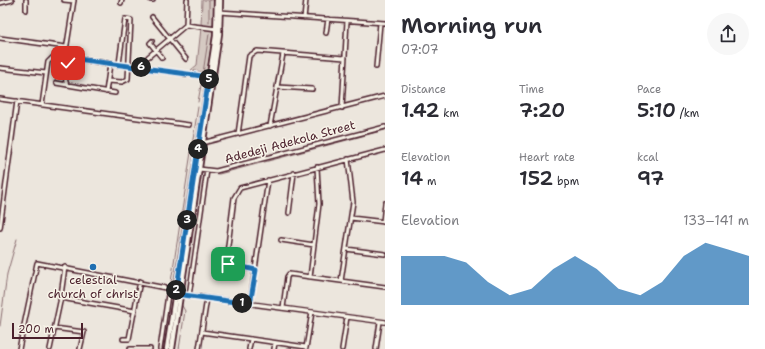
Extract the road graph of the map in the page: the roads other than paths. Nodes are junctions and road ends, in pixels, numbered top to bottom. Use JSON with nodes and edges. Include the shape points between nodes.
{"nodes":[{"id":1,"x":12,"y":0,"type":"edge"},
{"id":2,"x":26,"y":0,"type":"edge"},
{"id":3,"x":64,"y":0,"type":"edge"},
{"id":4,"x":74,"y":0,"type":"edge"},
{"id":5,"x":187,"y":0,"type":"edge"},
{"id":6,"x":216,"y":0,"type":"edge"},
{"id":7,"x":220,"y":0,"type":"edge"},
{"id":8,"x":306,"y":0,"type":"edge"},
{"id":9,"x":0,"y":3,"type":"edge"},
{"id":10,"x":26,"y":10,"type":"dead end"},
{"id":11,"x":219,"y":12,"type":"junction"},
{"id":12,"x":152,"y":17,"type":"dead end"},
{"id":13,"x":304,"y":18,"type":"junction"},
{"id":14,"x":328,"y":19,"type":"junction"},
{"id":15,"x":347,"y":21,"type":"junction"},
{"id":16,"x":380,"y":23,"type":"junction"},
{"id":17,"x":385,"y":23,"type":"edge"},
{"id":18,"x":186,"y":25,"type":"junction"},
{"id":19,"x":217,"y":29,"type":"junction"},
{"id":20,"x":326,"y":34,"type":"dead end"},
{"id":21,"x":0,"y":38,"type":"edge"},
{"id":22,"x":170,"y":38,"type":"junction"},
{"id":23,"x":152,"y":41,"type":"dead end"},
{"id":24,"x":122,"y":43,"type":"junction"},
{"id":25,"x":129,"y":45,"type":"junction"},
{"id":26,"x":66,"y":47,"type":"junction"},
{"id":27,"x":156,"y":50,"type":"junction"},
{"id":28,"x":283,"y":54,"type":"junction"},
{"id":29,"x":65,"y":57,"type":"junction"},
{"id":30,"x":148,"y":57,"type":"dead end"},
{"id":31,"x":70,"y":58,"type":"junction"},
{"id":32,"x":162,"y":58,"type":"dead end"},
{"id":33,"x":345,"y":58,"type":"junction"},
{"id":34,"x":186,"y":59,"type":"dead end"},
{"id":35,"x":110,"y":64,"type":"junction"},
{"id":36,"x":119,"y":64,"type":"junction"},
{"id":37,"x":128,"y":65,"type":"junction"},
{"id":38,"x":376,"y":67,"type":"dead end"},
{"id":39,"x":0,"y":68,"type":"edge"},
{"id":40,"x":46,"y":73,"type":"junction"},
{"id":41,"x":209,"y":77,"type":"junction"},
{"id":42,"x":108,"y":81,"type":"junction"},
{"id":43,"x":56,"y":83,"type":"dead end"},
{"id":44,"x":67,"y":85,"type":"junction"},
{"id":45,"x":277,"y":87,"type":"junction"},
{"id":46,"x":312,"y":89,"type":"dead end"},
{"id":47,"x":106,"y":92,"type":"junction"},
{"id":48,"x":115,"y":93,"type":"dead end"},
{"id":49,"x":385,"y":96,"type":"edge"},
{"id":50,"x":0,"y":99,"type":"edge"},
{"id":51,"x":17,"y":102,"type":"junction"},
{"id":52,"x":42,"y":105,"type":"junction"},
{"id":53,"x":342,"y":108,"type":"junction"},
{"id":54,"x":189,"y":126,"type":"dead end"},
{"id":55,"x":270,"y":126,"type":"junction"},
{"id":56,"x":385,"y":127,"type":"edge"},
{"id":57,"x":238,"y":134,"type":"junction"},
{"id":58,"x":201,"y":144,"type":"junction"},
{"id":59,"x":385,"y":150,"type":"edge"},
{"id":60,"x":348,"y":159,"type":"junction"},
{"id":61,"x":317,"y":167,"type":"junction"},
{"id":62,"x":199,"y":169,"type":"junction"},
{"id":63,"x":207,"y":170,"type":"junction"},
{"id":64,"x":294,"y":173,"type":"junction"},
{"id":65,"x":268,"y":180,"type":"junction"},
{"id":66,"x":385,"y":203,"type":"edge"},
{"id":67,"x":289,"y":213,"type":"dead end"},
{"id":68,"x":351,"y":218,"type":"junction"},
{"id":69,"x":384,"y":222,"type":"edge"},
{"id":70,"x":0,"y":228,"type":"edge"},
{"id":71,"x":281,"y":240,"type":"dead end"},
{"id":72,"x":314,"y":245,"type":"junction"},
{"id":73,"x":346,"y":248,"type":"junction"},
{"id":74,"x":385,"y":254,"type":"edge"},
{"id":75,"x":65,"y":267,"type":"junction"},
{"id":76,"x":256,"y":270,"type":"junction"},
{"id":77,"x":310,"y":277,"type":"junction"},
{"id":78,"x":140,"y":281,"type":"junction"},
{"id":79,"x":342,"y":281,"type":"junction"},
{"id":80,"x":385,"y":287,"type":"edge"},
{"id":81,"x":169,"y":288,"type":"junction"},
{"id":82,"x":177,"y":293,"type":"junction"},
{"id":83,"x":189,"y":296,"type":"junction"},
{"id":84,"x":61,"y":298,"type":"junction"},
{"id":85,"x":207,"y":298,"type":"junction"},
{"id":86,"x":250,"y":304,"type":"junction"},
{"id":87,"x":283,"y":308,"type":"junction"},
{"id":88,"x":135,"y":311,"type":"junction"},
{"id":89,"x":312,"y":312,"type":"junction"},
{"id":90,"x":347,"y":317,"type":"junction"},
{"id":91,"x":380,"y":322,"type":"junction"},
{"id":92,"x":385,"y":322,"type":"edge"},
{"id":93,"x":54,"y":328,"type":"junction"},
{"id":94,"x":202,"y":332,"type":"junction"},
{"id":95,"x":123,"y":339,"type":"dead end"},
{"id":96,"x":251,"y":339,"type":"junction"},
{"id":97,"x":275,"y":343,"type":"junction"},
{"id":98,"x":306,"y":348,"type":"edge"},
{"id":99,"x":19,"y":349,"type":"edge"},
{"id":100,"x":50,"y":349,"type":"edge"},
{"id":101,"x":80,"y":349,"type":"edge"},
{"id":102,"x":130,"y":349,"type":"edge"},
{"id":103,"x":150,"y":349,"type":"edge"},
{"id":104,"x":160,"y":349,"type":"edge"},
{"id":105,"x":167,"y":349,"type":"edge"},
{"id":106,"x":172,"y":349,"type":"edge"},
{"id":107,"x":199,"y":349,"type":"edge"},
{"id":108,"x":249,"y":349,"type":"edge"},
{"id":109,"x":274,"y":349,"type":"edge"},
{"id":110,"x":342,"y":349,"type":"edge"},
{"id":111,"x":376,"y":349,"type":"edge"}],
"edges":[{"from":1,"to":9,"type":"street"},
{"from":2,"to":10,"type":"street"},
{"from":3,"to":4,"type":"street"},
{"from":4,"to":26,"type":"street"},
{"from":5,"to":18,"type":"street"},
{"from":6,"to":11,"type":"main road"},
{"from":7,"to":11,"type":"main road"},
{"from":8,"to":13,"type":"street"},
{"from":11,"to":13,"type":"street"},
{"from":11,"to":19,"type":"main road"},
{"from":11,"to":58,"type":"main road","via":[[220,34]]},
{"from":12,"to":22,"type":"street"},
{"from":13,"to":14,"type":"street"},
{"from":14,"to":15,"type":"street"},
{"from":14,"to":20,"type":"street"},
{"from":15,"to":16,"type":"street"},
{"from":15,"to":33,"type":"street"},
{"from":16,"to":17,"type":"street"},
{"from":16,"to":38,"type":"street"},
{"from":18,"to":19,"type":"street"},
{"from":18,"to":22,"type":"street"},
{"from":19,"to":41,"type":"main road"},
{"from":21,"to":26,"type":"street"},
{"from":22,"to":27,"type":"street"},
{"from":22,"to":34,"type":"street"},
{"from":23,"to":27,"type":"street","via":[[150,43]]},
{"from":24,"to":25,"type":"street"},
{"from":24,"to":25,"type":"street","via":[[125,19],[131,20]]},
{"from":24,"to":36,"type":"street"},
{"from":25,"to":37,"type":"street"},
{"from":26,"to":29,"type":"street"},
{"from":27,"to":30,"type":"street"},
{"from":27,"to":32,"type":"street"},
{"from":28,"to":33,"type":"street"},
{"from":28,"to":45,"type":"street"},
{"from":28,"to":57,"type":"street","via":[[257,51],[249,56]]},
{"from":29,"to":31,"type":"street"},
{"from":29,"to":40,"type":"street","via":[[51,57]]},
{"from":31,"to":35,"type":"street"},
{"from":31,"to":44,"type":"street"},
{"from":33,"to":53,"type":"street"},
{"from":35,"to":36,"type":"street"},
{"from":35,"to":42,"type":"street"},
{"from":36,"to":37,"type":"street"},
{"from":37,"to":41,"type":"street"},
{"from":37,"to":42,"type":"street","via":[[126,81]]},
{"from":39,"to":40,"type":"street"},
{"from":40,"to":52,"type":"street"},
{"from":41,"to":58,"type":"main road"},
{"from":42,"to":47,"type":"street"},
{"from":43,"to":44,"type":"street"},
{"from":44,"to":47,"type":"street"},
{"from":45,"to":46,"type":"street"},
{"from":45,"to":55,"type":"street"},
{"from":47,"to":48,"type":"street"},
{"from":49,"to":53,"type":"street"},
{"from":50,"to":51,"type":"street"},
{"from":51,"to":52,"type":"street"},
{"from":51,"to":70,"type":"street"},
{"from":52,"to":54,"type":"street"},
{"from":53,"to":55,"type":"street"},
{"from":55,"to":57,"type":"street"},
{"from":56,"to":63,"type":"street","name":"Adedeji Adekola Street","via":[[222,169]]},
{"from":57,"to":58,"type":"street"},
{"from":58,"to":62,"type":"main road"},
{"from":58,"to":82,"type":"main road"},
{"from":59,"to":60,"type":"street"},
{"from":60,"to":61,"type":"street"},
{"from":60,"to":68,"type":"street","via":[[353,196]]},
{"from":61,"to":64,"type":"street"},
{"from":61,"to":72,"type":"street","via":[[319,204]]},
{"from":62,"to":63,"type":"street","name":"Adedeji Adekola Street"},
{"from":62,"to":82,"type":"main road"},
{"from":63,"to":83,"type":"street"},
{"from":64,"to":65,"type":"street"},
{"from":64,"to":67,"type":"street"},
{"from":65,"to":76,"type":"street"},
{"from":65,"to":76,"type":"street","via":[[243,186],[234,198],[226,260],[232,266]]},
{"from":66,"to":69,"type":"street"},
{"from":68,"to":69,"type":"street"},
{"from":68,"to":73,"type":"street"},
{"from":71,"to":72,"type":"street"},
{"from":72,"to":77,"type":"street"},
{"from":73,"to":74,"type":"street"},
{"from":73,"to":79,"type":"street"},
{"from":75,"to":78,"type":"street"},
{"from":75,"to":84,"type":"street"},
{"from":75,"to":99,"type":"street","via":[[37,263]]},
{"from":76,"to":86,"type":"street"},
{"from":77,"to":79,"type":"street"},
{"from":77,"to":87,"type":"street","via":[[288,275]]},
{"from":78,"to":81,"type":"street"},
{"from":78,"to":88,"type":"street"},
{"from":79,"to":80,"type":"street"},
{"from":81,"to":82,"type":"street"},
{"from":81,"to":104,"type":"street"},
{"from":82,"to":83,"type":"street"},
{"from":82,"to":105,"type":"main road"},
{"from":82,"to":106,"type":"main road"},
{"from":83,"to":85,"type":"street"},
{"from":84,"to":88,"type":"street"},
{"from":84,"to":93,"type":"street"},
{"from":85,"to":86,"type":"street"},
{"from":85,"to":94,"type":"street"},
{"from":86,"to":87,"type":"street"},
{"from":87,"to":89,"type":"street"},
{"from":88,"to":95,"type":"street","via":[[129,339]]},
{"from":89,"to":90,"type":"street"},
{"from":89,"to":98,"type":"street"},
{"from":90,"to":91,"type":"street"},
{"from":90,"to":110,"type":"street"},
{"from":91,"to":92,"type":"street"},
{"from":91,"to":111,"type":"street"},
{"from":93,"to":100,"type":"street"},
{"from":93,"to":101,"type":"street","via":[[84,332]]},
{"from":94,"to":96,"type":"street"},
{"from":94,"to":107,"type":"street"},
{"from":96,"to":97,"type":"street"},
{"from":96,"to":108,"type":"street"},
{"from":97,"to":98,"type":"street"},
{"from":97,"to":109,"type":"street"},
{"from":102,"to":103,"type":"street"}]}
